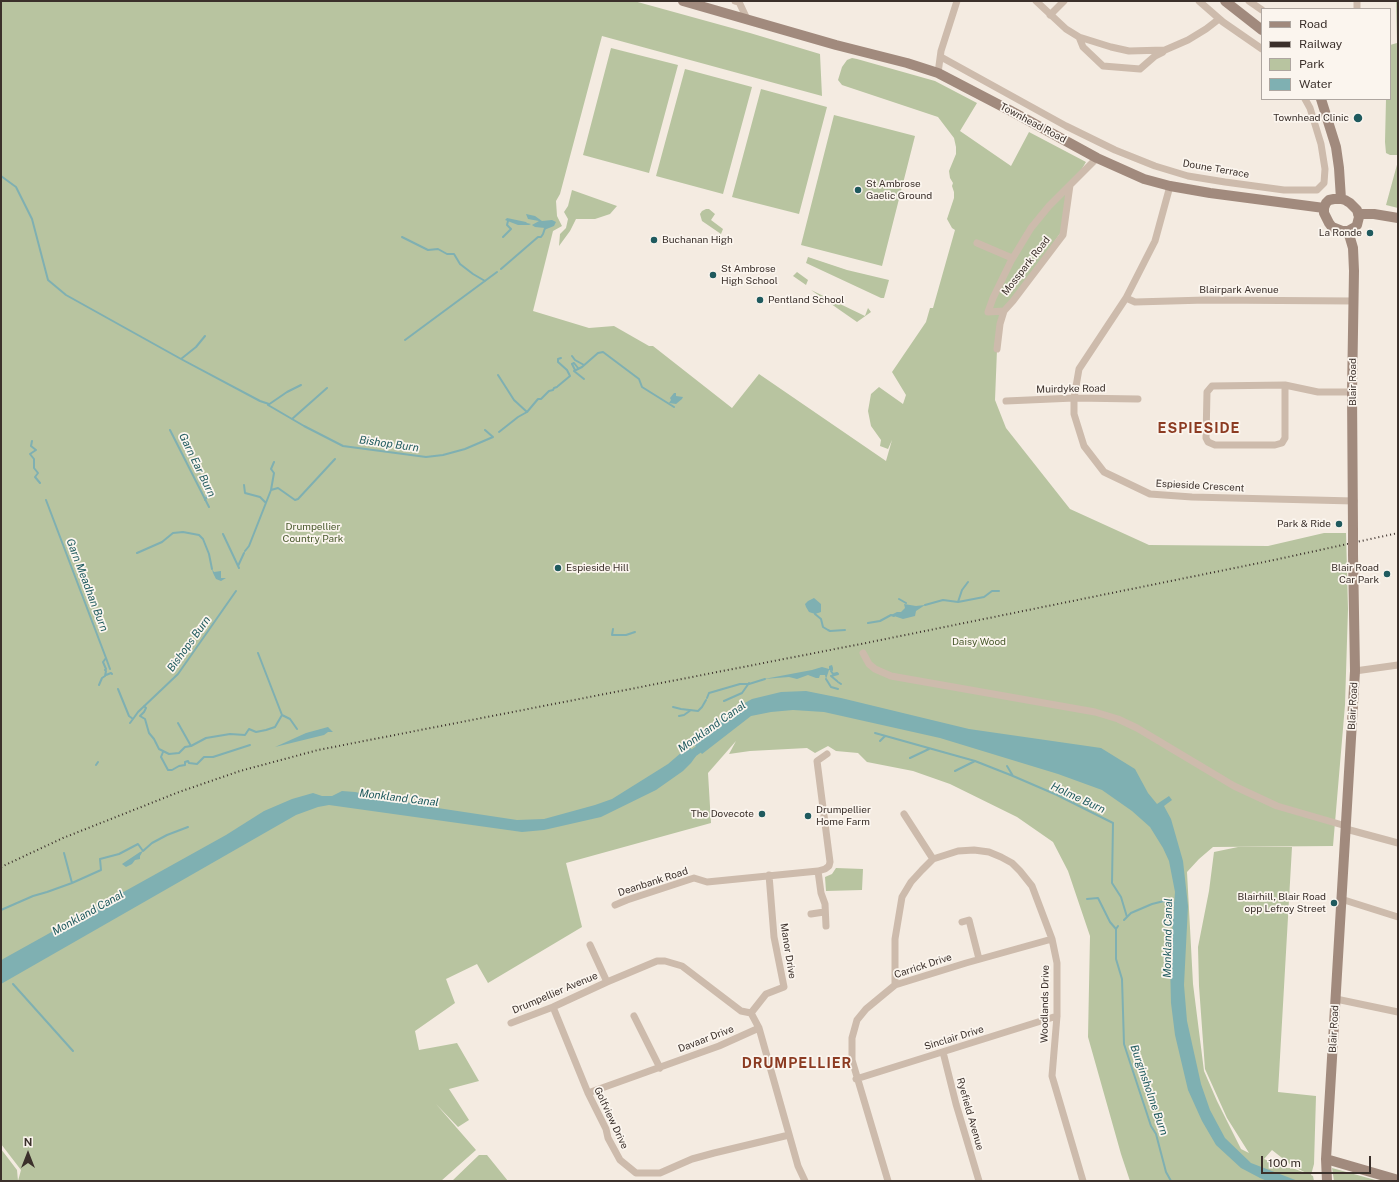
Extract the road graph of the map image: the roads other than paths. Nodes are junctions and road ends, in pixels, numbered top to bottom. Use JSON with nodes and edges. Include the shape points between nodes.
{"nodes":[{"id":1,"x":683,"y":1,"type":"edge"},
{"id":2,"x":735,"y":1,"type":"edge"},
{"id":3,"x":957,"y":1,"type":"edge"},
{"id":4,"x":1036,"y":1,"type":"edge"},
{"id":5,"x":1064,"y":1,"type":"edge"},
{"id":6,"x":1199,"y":1,"type":"edge"},
{"id":7,"x":1225,"y":1,"type":"edge"},
{"id":8,"x":1249,"y":1,"type":"edge"},
{"id":9,"x":1261,"y":9,"type":"edge"},
{"id":10,"x":1050,"y":15,"type":"junction"},
{"id":11,"x":747,"y":19,"type":"junction"},
{"id":12,"x":1219,"y":19,"type":"junction"},
{"id":13,"x":1261,"y":29,"type":"edge"},
{"id":14,"x":1079,"y":37,"type":"junction"},
{"id":15,"x":1261,"y":46,"type":"edge"},
{"id":16,"x":1165,"y":50,"type":"junction"},
{"id":17,"x":941,"y":57,"type":"junction"},
{"id":18,"x":938,"y":73,"type":"junction"},
{"id":19,"x":1306,"y":100,"type":"edge"},
{"id":20,"x":1323,"y":100,"type":"edge"},
{"id":21,"x":1115,"y":150,"type":"junction"},
{"id":22,"x":1097,"y":158,"type":"junction"},
{"id":23,"x":1110,"y":163,"type":"junction"},
{"id":24,"x":1070,"y":185,"type":"junction"},
{"id":25,"x":1170,"y":186,"type":"junction"},
{"id":26,"x":1341,"y":198,"type":"junction"},
{"id":27,"x":1324,"y":208,"type":"junction"},
{"id":28,"x":1358,"y":214,"type":"junction"},
{"id":29,"x":1398,"y":218,"type":"edge"},
{"id":30,"x":1348,"y":231,"type":"junction"},
{"id":31,"x":977,"y":243,"type":"dead end"},
{"id":32,"x":1012,"y":258,"type":"junction"},
{"id":33,"x":1126,"y":298,"type":"junction"},
{"id":34,"x":1354,"y":301,"type":"junction"},
{"id":35,"x":1004,"y":311,"type":"junction"},
{"id":36,"x":997,"y":349,"type":"dead end"},
{"id":37,"x":1285,"y":385,"type":"junction"},
{"id":38,"x":1352,"y":392,"type":"junction"},
{"id":39,"x":1074,"y":398,"type":"junction"},
{"id":40,"x":1138,"y":399,"type":"dead end"},
{"id":41,"x":1006,"y":401,"type":"dead end"},
{"id":42,"x":1354,"y":501,"type":"junction"},
{"id":43,"x":863,"y":653,"type":"dead end"},
{"id":44,"x":1398,"y":665,"type":"edge"},
{"id":45,"x":1355,"y":671,"type":"junction"},
{"id":46,"x":827,"y":754,"type":"dead end"},
{"id":47,"x":904,"y":814,"type":"dead end"},
{"id":48,"x":1346,"y":827,"type":"junction"},
{"id":49,"x":1398,"y":842,"type":"edge"},
{"id":50,"x":933,"y":860,"type":"junction"},
{"id":51,"x":818,"y":871,"type":"junction"},
{"id":52,"x":769,"y":875,"type":"junction"},
{"id":53,"x":1341,"y":899,"type":"junction"},
{"id":54,"x":615,"y":905,"type":"dead end"},
{"id":55,"x":824,"y":912,"type":"junction"},
{"id":56,"x":811,"y":914,"type":"dead end"},
{"id":57,"x":1398,"y":917,"type":"edge"},
{"id":58,"x":969,"y":920,"type":"dead end"},
{"id":59,"x":826,"y":926,"type":"dead end"},
{"id":60,"x":1052,"y":939,"type":"junction"},
{"id":61,"x":590,"y":945,"type":"dead end"},
{"id":62,"x":979,"y":959,"type":"junction"},
{"id":63,"x":607,"y":982,"type":"junction"},
{"id":64,"x":895,"y":985,"type":"junction"},
{"id":65,"x":1336,"y":999,"type":"junction"},
{"id":66,"x":553,"y":1007,"type":"junction"},
{"id":67,"x":1398,"y":1012,"type":"edge"},
{"id":68,"x":751,"y":1013,"type":"junction"},
{"id":69,"x":634,"y":1016,"type":"dead end"},
{"id":70,"x":1057,"y":1016,"type":"junction"},
{"id":71,"x":510,"y":1023,"type":"dead end"},
{"id":72,"x":759,"y":1028,"type":"junction"},
{"id":73,"x":942,"y":1052,"type":"junction"},
{"id":74,"x":660,"y":1068,"type":"junction"},
{"id":75,"x":856,"y":1079,"type":"junction"},
{"id":76,"x":588,"y":1093,"type":"junction"},
{"id":77,"x":790,"y":1135,"type":"junction"},
{"id":78,"x":1326,"y":1159,"type":"junction"},
{"id":79,"x":636,"y":1173,"type":"junction"},
{"id":80,"x":1398,"y":1180,"type":"edge"},
{"id":81,"x":633,"y":1181,"type":"edge"},
{"id":82,"x":805,"y":1181,"type":"edge"},
{"id":83,"x":888,"y":1181,"type":"edge"},
{"id":84,"x":979,"y":1181,"type":"edge"},
{"id":85,"x":1083,"y":1181,"type":"edge"},
{"id":86,"x":1327,"y":1181,"type":"edge"}],
"edges":[{"from":1,"to":11,"type":"street","name":"Townhead Road"},
{"from":2,"to":11,"type":"street","via":[[739,2]]},
{"from":3,"to":17,"type":"street"},
{"from":4,"to":10,"type":"street"},
{"from":5,"to":10,"type":"street"},
{"from":6,"to":12,"type":"street"},
{"from":7,"to":13,"type":"street"},
{"from":8,"to":9,"type":"street"},
{"from":10,"to":14,"type":"street"},
{"from":11,"to":18,"type":"street","name":"Townhead Road"},
{"from":12,"to":15,"type":"street"},
{"from":12,"to":16,"type":"street","via":[[1188,40]]},
{"from":14,"to":16,"type":"street","via":[[1129,51]]},
{"from":14,"to":16,"type":"street","via":[[1083,47],[1103,66],[1140,69]]},
{"from":17,"to":18,"type":"street"},
{"from":17,"to":21,"type":"street","name":"Doune Terrace"},
{"from":18,"to":22,"type":"street","name":"Townhead Road"},
{"from":19,"to":21,"type":"street","name":"Doune Terrace","via":[[1321,144],[1325,169],[1324,183],[1317,190],[1284,190],[1188,176]]},
{"from":20,"to":26,"type":"street","via":[[1336,147]]},
{"from":21,"to":23,"type":"street"},
{"from":22,"to":23,"type":"street","name":"Townhead Road"},
{"from":22,"to":24,"type":"street","name":"Mosspark Road"},
{"from":23,"to":25,"type":"street","name":"Townhead Road","via":[[1144,179]]},
{"from":24,"to":32,"type":"street","name":"Mosspark Road","via":[[1032,226]]},
{"from":24,"to":35,"type":"street","name":"Mosspark Road","via":[[1063,235]]},
{"from":25,"to":27,"type":"street","name":"Townhead Road"},
{"from":25,"to":33,"type":"street","name":"Espieside Crescent","via":[[1155,241]]},
{"from":26,"to":27,"type":"street","via":[[1329,200]]},
{"from":26,"to":28,"type":"street","via":[[1354,206]]},
{"from":27,"to":30,"type":"street","via":[[1326,219],[1332,227]]},
{"from":28,"to":29,"type":"street"},
{"from":28,"to":30,"type":"street","via":[[1357,225]]},
{"from":30,"to":34,"type":"street","name":"Blair Road","via":[[1353,248]]},
{"from":31,"to":32,"type":"street"},
{"from":32,"to":35,"type":"street","name":"Mosspark Road","via":[[988,312]]},
{"from":33,"to":34,"type":"street","name":"Blairpark Avenue","via":[[1135,302]]},
{"from":33,"to":39,"type":"street","name":"Espieside Crescent","via":[[1079,369]]},
{"from":34,"to":38,"type":"street","name":"Blair Road"},
{"from":35,"to":36,"type":"street","name":"Mosspark Road"},
{"from":37,"to":37,"type":"street","via":[[1210,387],[1207,392],[1208,442],[1214,445],[1282,443],[1285,438]]},
{"from":37,"to":38,"type":"street","via":[[1318,392]]},
{"from":38,"to":42,"type":"street","name":"Blair Road"},
{"from":39,"to":40,"type":"street","name":"Muirdyke Road"},
{"from":39,"to":41,"type":"street","name":"Muirdyke Road"},
{"from":39,"to":42,"type":"street","name":"Espieside Crescent","via":[[1074,414],[1084,446],[1104,472],[1150,494]]},
{"from":42,"to":45,"type":"street","name":"Blair Road","bridge":true},
{"from":43,"to":48,"type":"street","via":[[875,669],[891,676],[1095,712],[1118,719],[1234,786],[1277,806]]},
{"from":44,"to":45,"type":"street"},
{"from":45,"to":48,"type":"street","name":"Blair Road"},
{"from":46,"to":51,"type":"street","via":[[817,760],[830,862],[829,866]]},
{"from":47,"to":50,"type":"street"},
{"from":48,"to":49,"type":"street"},
{"from":48,"to":53,"type":"street","name":"Blair Road"},
{"from":50,"to":60,"type":"street","name":"Woodlands Drive","via":[[958,851],[974,850],[989,852],[1012,863],[1032,886]]},
{"from":50,"to":64,"type":"street","name":"Woodlands Drive","via":[[911,882],[902,897],[895,938]]},
{"from":51,"to":52,"type":"street","name":"Deanbank Road"},
{"from":51,"to":55,"type":"street","via":[[825,904]]},
{"from":52,"to":54,"type":"street","name":"Deanbank Road","via":[[707,882],[694,878]]},
{"from":52,"to":68,"type":"street","name":"Manor Drive","via":[[774,937],[784,987],[766,994]]},
{"from":53,"to":57,"type":"street"},
{"from":53,"to":65,"type":"street","name":"Blair Road"},
{"from":55,"to":56,"type":"street"},
{"from":55,"to":59,"type":"street"},
{"from":58,"to":62,"type":"street"},
{"from":60,"to":62,"type":"street","name":"Carrick Drive"},
{"from":60,"to":70,"type":"street","name":"Woodlands Drive","via":[[1057,963]]},
{"from":61,"to":63,"type":"street","name":"Drumpellier Avenue"},
{"from":62,"to":64,"type":"street","name":"Carrick Drive"},
{"from":63,"to":66,"type":"street","name":"Drumpellier Avenue"},
{"from":63,"to":68,"type":"street","name":"Drumpellier Avenue","via":[[657,961],[664,961],[682,966],[741,1011]]},
{"from":64,"to":75,"type":"street","name":"Carrick Drive","via":[[857,1020],[852,1038],[852,1060]]},
{"from":65,"to":67,"type":"street"},
{"from":65,"to":78,"type":"street","name":"Blair Road"},
{"from":66,"to":71,"type":"street","name":"Drumpellier Avenue"},
{"from":66,"to":76,"type":"street","name":"Golfview Drive"},
{"from":68,"to":72,"type":"street"},
{"from":69,"to":74,"type":"street"},
{"from":70,"to":73,"type":"street","name":"Sinclair Drive"},
{"from":70,"to":85,"type":"street","name":"Woodlands Drive","via":[[1052,1076]]},
{"from":72,"to":74,"type":"street","name":"Davaar Drive"},
{"from":72,"to":77,"type":"street"},
{"from":73,"to":75,"type":"street","name":"Sinclair Drive"},
{"from":73,"to":84,"type":"street","name":"Ryefield Avenue"},
{"from":74,"to":76,"type":"street","name":"Davaar Drive"},
{"from":75,"to":83,"type":"street","name":"Carrick Drive"},
{"from":76,"to":79,"type":"street","name":"Golfview Drive","via":[[620,1160]]},
{"from":77,"to":79,"type":"street","via":[[692,1159],[660,1173]]},
{"from":77,"to":82,"type":"street","via":[[798,1166]]},
{"from":78,"to":80,"type":"street"},
{"from":78,"to":86,"type":"street","name":"Blair Road"},
{"from":79,"to":81,"type":"street"}]}
